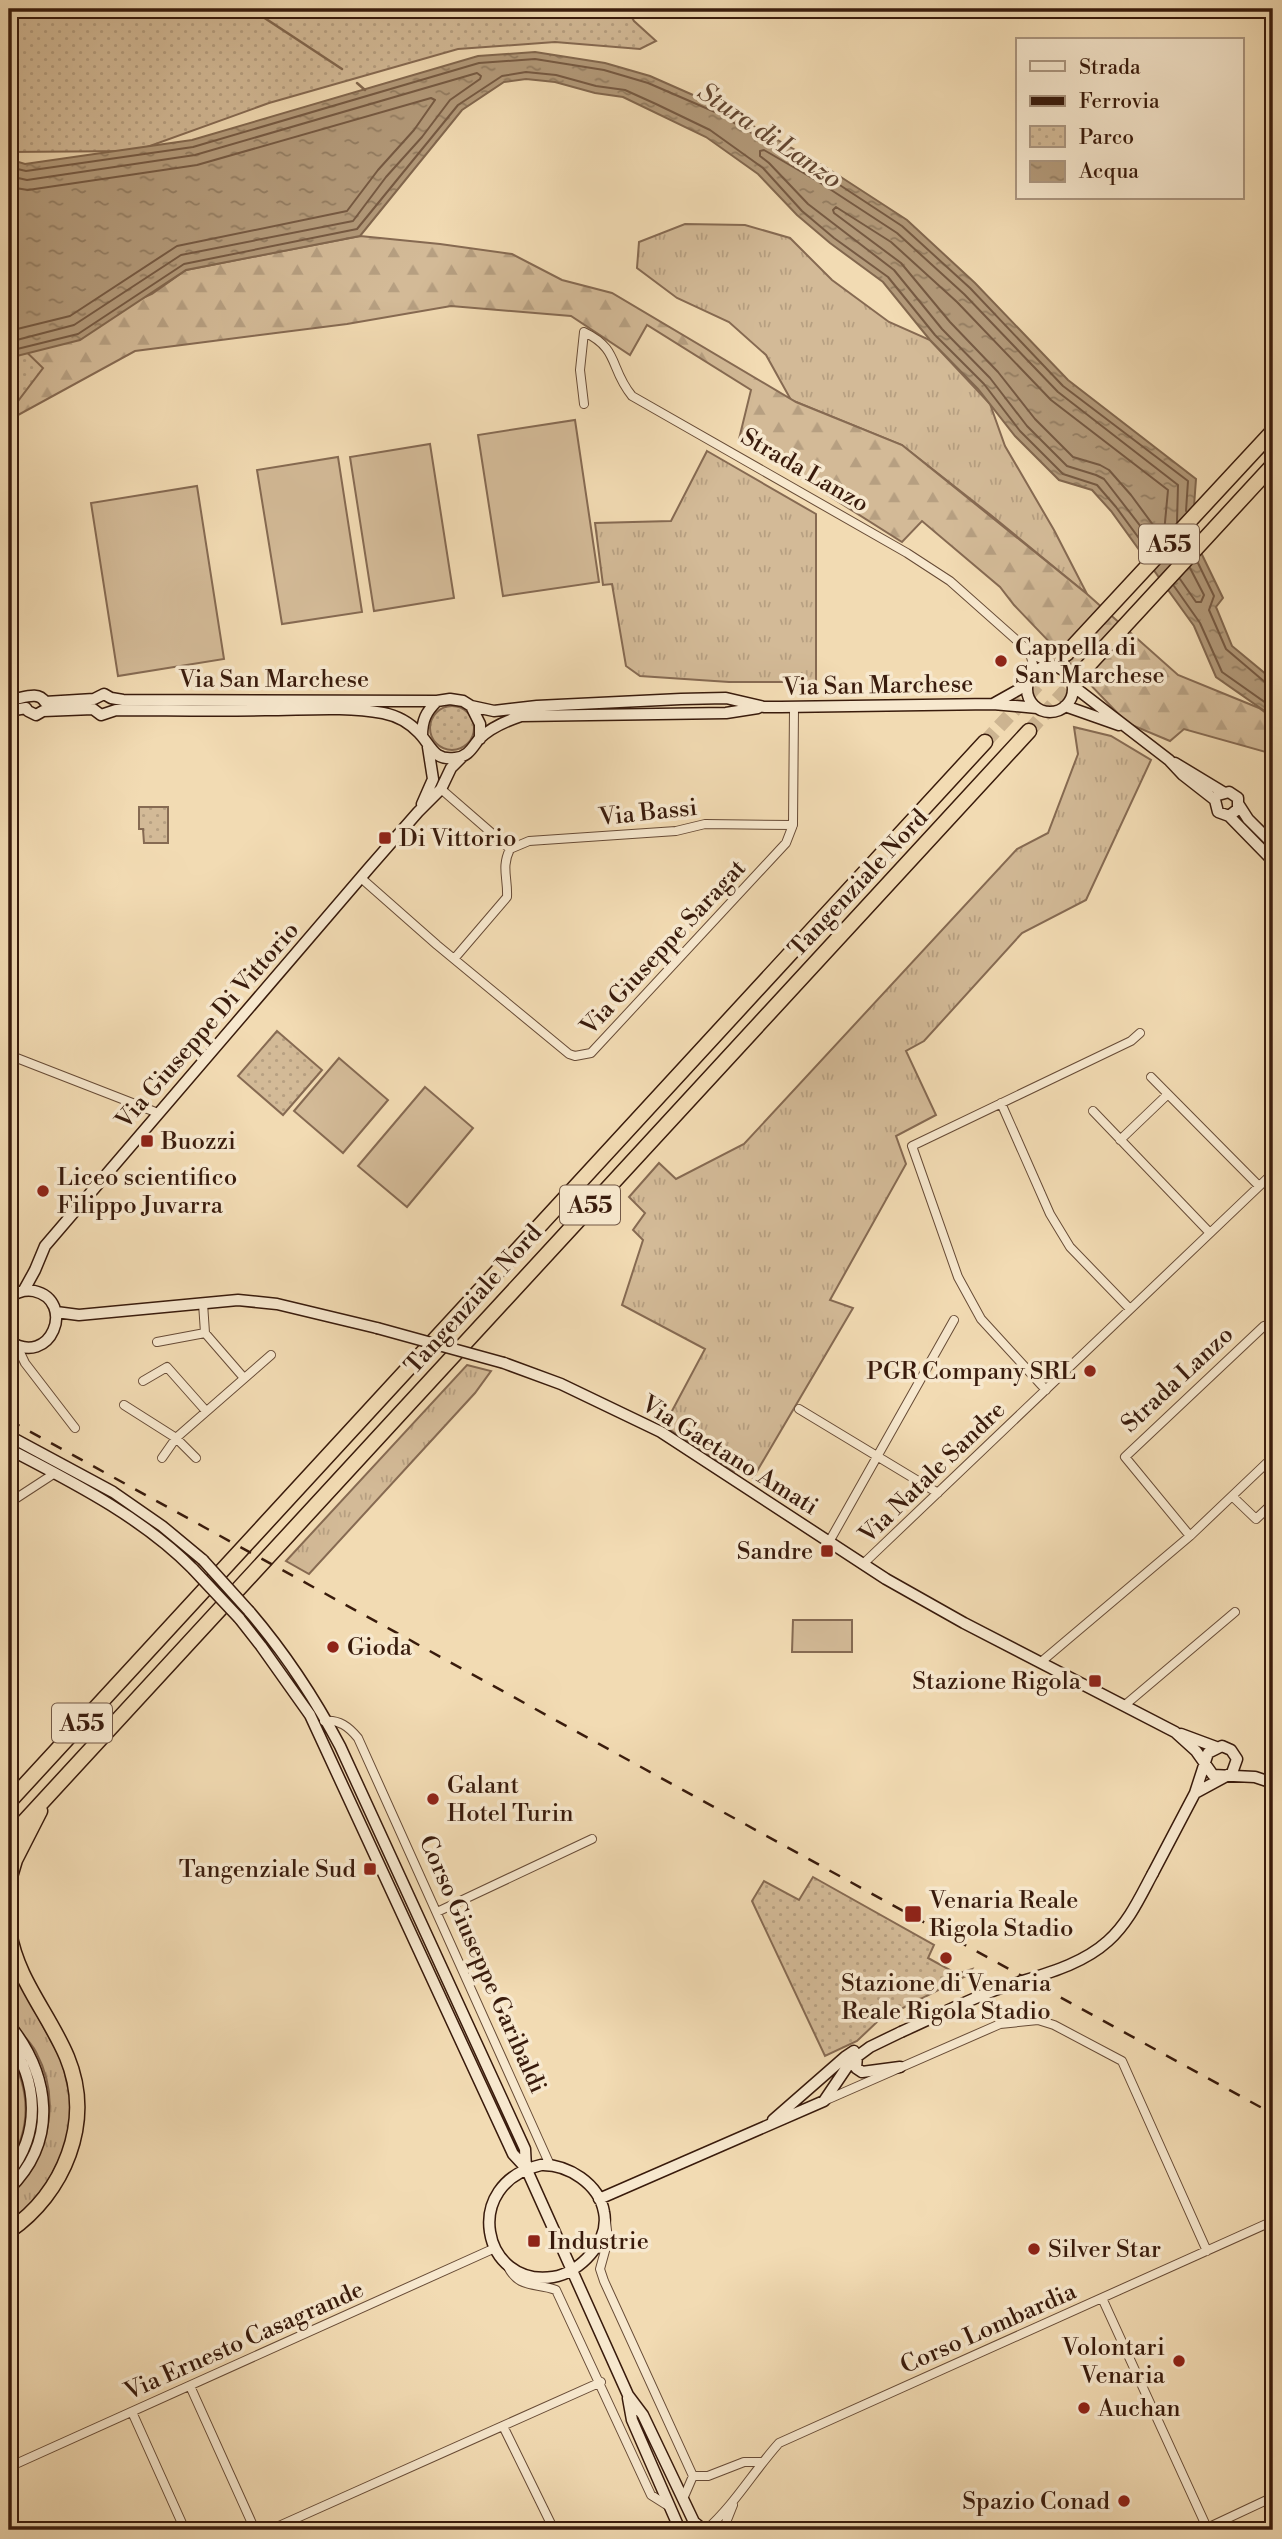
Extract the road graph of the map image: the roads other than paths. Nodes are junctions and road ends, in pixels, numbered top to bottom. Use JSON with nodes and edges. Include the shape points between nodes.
{"nodes":[{"id":1,"x":584,"y":404,"type":"dead end"},
{"id":2,"x":1268,"y":437,"type":"edge"},
{"id":3,"x":1273,"y":465,"type":"edge"},
{"id":4,"x":1019,"y":640,"type":"junction"},
{"id":5,"x":1070,"y":650,"type":"tunnel mouth"},
{"id":6,"x":1052,"y":666,"type":"junction"},
{"id":7,"x":1087,"y":667,"type":"tunnel mouth"},
{"id":8,"x":1031,"y":676,"type":"junction"},
{"id":9,"x":1073,"y":685,"type":"junction"},
{"id":10,"x":111,"y":698,"type":"junction"},
{"id":11,"x":9,"y":700,"type":"edge"},
{"id":12,"x":437,"y":701,"type":"junction"},
{"id":13,"x":27,"y":703,"type":"junction"},
{"id":14,"x":94,"y":704,"type":"junction"},
{"id":15,"x":993,"y":704,"type":"junction"},
{"id":16,"x":471,"y":706,"type":"junction"},
{"id":17,"x":1065,"y":706,"type":"junction"},
{"id":18,"x":44,"y":707,"type":"junction"},
{"id":19,"x":764,"y":707,"type":"junction"},
{"id":20,"x":794,"y":708,"type":"junction"},
{"id":21,"x":1037,"y":708,"type":"junction"},
{"id":22,"x":9,"y":711,"type":"edge"},
{"id":23,"x":111,"y":711,"type":"junction"},
{"id":24,"x":1128,"y":728,"type":"junction"},
{"id":25,"x":1029,"y":731,"type":"tunnel mouth"},
{"id":26,"x":422,"y":736,"type":"junction"},
{"id":27,"x":480,"y":739,"type":"junction"},
{"id":28,"x":985,"y":742,"type":"tunnel mouth"},
{"id":29,"x":428,"y":747,"type":"junction"},
{"id":30,"x":463,"y":756,"type":"junction"},
{"id":31,"x":441,"y":789,"type":"junction"},
{"id":32,"x":1219,"y":796,"type":"junction"},
{"id":33,"x":1239,"y":805,"type":"junction"},
{"id":34,"x":418,"y":812,"type":"junction"},
{"id":35,"x":1229,"y":816,"type":"junction"},
{"id":36,"x":793,"y":825,"type":"junction"},
{"id":37,"x":1273,"y":844,"type":"edge"},
{"id":38,"x":510,"y":849,"type":"junction"},
{"id":39,"x":1273,"y":861,"type":"edge"},
{"id":40,"x":361,"y":878,"type":"junction"},
{"id":41,"x":454,"y":959,"type":"junction"},
{"id":42,"x":1140,"y":1033,"type":"dead end"},
{"id":43,"x":9,"y":1055,"type":"edge"},
{"id":44,"x":1151,"y":1077,"type":"dead end"},
{"id":45,"x":1167,"y":1095,"type":"junction"},
{"id":46,"x":1002,"y":1103,"type":"junction"},
{"id":47,"x":1093,"y":1111,"type":"dead end"},
{"id":48,"x":158,"y":1113,"type":"junction"},
{"id":49,"x":1120,"y":1140,"type":"junction"},
{"id":50,"x":1273,"y":1173,"type":"edge"},
{"id":51,"x":1259,"y":1186,"type":"junction"},
{"id":52,"x":1210,"y":1233,"type":"junction"},
{"id":53,"x":36,"y":1270,"type":"junction"},
{"id":54,"x":24,"y":1290,"type":"junction"},
{"id":55,"x":40,"y":1293,"type":"junction"},
{"id":56,"x":9,"y":1297,"type":"edge"},
{"id":57,"x":203,"y":1303,"type":"junction"},
{"id":58,"x":1130,"y":1309,"type":"junction"},
{"id":59,"x":56,"y":1312,"type":"junction"},
{"id":60,"x":79,"y":1315,"type":"junction"},
{"id":61,"x":954,"y":1320,"type":"dead end"},
{"id":62,"x":1273,"y":1323,"type":"edge"},
{"id":63,"x":56,"y":1325,"type":"junction"},
{"id":64,"x":205,"y":1333,"type":"junction"},
{"id":65,"x":157,"y":1342,"type":"dead end"},
{"id":66,"x":13,"y":1344,"type":"edge"},
{"id":67,"x":30,"y":1348,"type":"junction"},
{"id":68,"x":271,"y":1355,"type":"dead end"},
{"id":69,"x":30,"y":1369,"type":"junction"},
{"id":70,"x":244,"y":1378,"type":"junction"},
{"id":71,"x":144,"y":1381,"type":"dead end"},
{"id":72,"x":1046,"y":1390,"type":"junction"},
{"id":73,"x":124,"y":1405,"type":"dead end"},
{"id":74,"x":799,"y":1409,"type":"dead end"},
{"id":75,"x":206,"y":1411,"type":"junction"},
{"id":76,"x":75,"y":1428,"type":"dead end"},
{"id":77,"x":9,"y":1436,"type":"edge"},
{"id":78,"x":176,"y":1438,"type":"junction"},
{"id":79,"x":9,"y":1449,"type":"edge"},
{"id":80,"x":877,"y":1456,"type":"junction"},
{"id":81,"x":1273,"y":1457,"type":"edge"},
{"id":82,"x":162,"y":1458,"type":"dead end"},
{"id":83,"x":197,"y":1458,"type":"dead end"},
{"id":84,"x":55,"y":1474,"type":"junction"},
{"id":85,"x":938,"y":1493,"type":"junction"},
{"id":86,"x":1232,"y":1496,"type":"junction"},
{"id":87,"x":9,"y":1503,"type":"edge"},
{"id":88,"x":1273,"y":1503,"type":"edge"},
{"id":89,"x":1191,"y":1536,"type":"junction"},
{"id":90,"x":828,"y":1542,"type":"junction"},
{"id":91,"x":863,"y":1564,"type":"junction"},
{"id":92,"x":1235,"y":1612,"type":"dead end"},
{"id":93,"x":1041,"y":1662,"type":"junction"},
{"id":94,"x":1125,"y":1705,"type":"junction"},
{"id":95,"x":327,"y":1721,"type":"junction"},
{"id":96,"x":315,"y":1724,"type":"junction"},
{"id":97,"x":1175,"y":1732,"type":"junction"},
{"id":98,"x":1216,"y":1747,"type":"junction"},
{"id":99,"x":1236,"y":1761,"type":"junction"},
{"id":100,"x":1205,"y":1762,"type":"junction"},
{"id":101,"x":35,"y":1774,"type":"junction"},
{"id":102,"x":1226,"y":1776,"type":"junction"},
{"id":103,"x":1255,"y":1777,"type":"junction"},
{"id":104,"x":1273,"y":1783,"type":"edge"},
{"id":105,"x":9,"y":1790,"type":"edge"},
{"id":106,"x":1195,"y":1793,"type":"junction"},
{"id":107,"x":49,"y":1794,"type":"junction"},
{"id":108,"x":9,"y":1802,"type":"edge"},
{"id":109,"x":9,"y":1838,"type":"edge"},
{"id":110,"x":592,"y":1839,"type":"dead end"},
{"id":111,"x":9,"y":1880,"type":"edge"},
{"id":112,"x":437,"y":1912,"type":"junction"},
{"id":113,"x":9,"y":1932,"type":"edge"},
{"id":114,"x":9,"y":2024,"type":"edge"},
{"id":115,"x":9,"y":2040,"type":"edge"},
{"id":116,"x":870,"y":2047,"type":"junction"},
{"id":117,"x":857,"y":2056,"type":"junction"},
{"id":118,"x":900,"y":2067,"type":"junction"},
{"id":119,"x":824,"y":2101,"type":"junction"},
{"id":120,"x":764,"y":2128,"type":"junction"},
{"id":121,"x":550,"y":2165,"type":"junction"},
{"id":122,"x":526,"y":2168,"type":"junction"},
{"id":123,"x":9,"y":2174,"type":"edge"},
{"id":124,"x":9,"y":2189,"type":"edge"},
{"id":125,"x":599,"y":2199,"type":"junction"},
{"id":126,"x":605,"y":2214,"type":"junction"},
{"id":127,"x":1273,"y":2221,"type":"edge"},
{"id":128,"x":9,"y":2231,"type":"edge"},
{"id":129,"x":495,"y":2248,"type":"junction"},
{"id":130,"x":1207,"y":2251,"type":"junction"},
{"id":131,"x":507,"y":2265,"type":"junction"},
{"id":132,"x":571,"y":2272,"type":"junction"},
{"id":133,"x":1102,"y":2298,"type":"junction"},
{"id":134,"x":600,"y":2382,"type":"junction"},
{"id":135,"x":190,"y":2386,"type":"junction"},
{"id":136,"x":628,"y":2395,"type":"junction"},
{"id":137,"x":132,"y":2412,"type":"junction"},
{"id":138,"x":503,"y":2426,"type":"junction"},
{"id":139,"x":762,"y":2462,"type":"junction"},
{"id":140,"x":9,"y":2467,"type":"edge"},
{"id":141,"x":693,"y":2476,"type":"junction"},
{"id":142,"x":1273,"y":2497,"type":"edge"},
{"id":143,"x":682,"y":2499,"type":"junction"},
{"id":144,"x":734,"y":2502,"type":"junction"},
{"id":145,"x":671,"y":2508,"type":"junction"},
{"id":146,"x":1208,"y":2529,"type":"edge"},
{"id":147,"x":186,"y":2530,"type":"edge"},
{"id":148,"x":255,"y":2530,"type":"edge"},
{"id":149,"x":270,"y":2530,"type":"edge"},
{"id":150,"x":554,"y":2530,"type":"edge"},
{"id":151,"x":680,"y":2530,"type":"edge"},
{"id":152,"x":694,"y":2530,"type":"edge"},
{"id":153,"x":705,"y":2530,"type":"edge"},
{"id":154,"x":723,"y":2530,"type":"edge"}],
"edges":[{"from":1,"to":4,"type":"street","name":"Strada Lanzo","via":[[580,370],[584,332],[611,352],[620,382],[632,396],[908,553],[950,580]]},
{"from":2,"to":5,"type":"highway","number":"A55"},
{"from":3,"to":7,"type":"highway","number":"A55"},
{"from":4,"to":6,"type":"street","name":"Strada Lanzo"},
{"from":4,"to":8,"type":"street","name":"Strada Lanzo","via":[[1031,657]]},
{"from":6,"to":8,"type":"street"},
{"from":6,"to":9,"type":"street","via":[[1066,672]]},
{"from":8,"to":15,"type":"street","name":"Via San Marchese","via":[[1018,691]]},
{"from":8,"to":21,"type":"street","via":[[1028,696]]},
{"from":9,"to":17,"type":"street"},
{"from":9,"to":24,"type":"street"},
{"from":10,"to":12,"type":"street","name":"Via San Marchese"},
{"from":10,"to":14,"type":"street","via":[[104,694]]},
{"from":10,"to":23,"type":"street"},
{"from":11,"to":13,"type":"street"},
{"from":12,"to":16,"type":"street","name":"Via San Marchese","via":[[450,699]]},
{"from":12,"to":26,"type":"street","via":[[422,722]]},
{"from":13,"to":18,"type":"street","via":[[32,714],[40,714]]},
{"from":13,"to":18,"type":"street","via":[[36,695],[44,698]]},
{"from":13,"to":22,"type":"street"},
{"from":14,"to":18,"type":"street"},
{"from":14,"to":23,"type":"street","via":[[101,715]]},
{"from":15,"to":20,"type":"street","name":"Via San Marchese"},
{"from":15,"to":21,"type":"street","name":"Via San Marchese"},
{"from":16,"to":19,"type":"street","name":"Via San Marchese","via":[[507,711],[726,698]]},
{"from":16,"to":27,"type":"street","via":[[480,724]]},
{"from":17,"to":21,"type":"street","via":[[1052,712]]},
{"from":17,"to":24,"type":"street"},
{"from":19,"to":20,"type":"street","name":"Via San Marchese"},
{"from":19,"to":27,"type":"street","name":"Via San Marchese","via":[[726,713],[521,716]]},
{"from":20,"to":36,"type":"street"},
{"from":23,"to":26,"type":"street","name":"Via San Marchese","via":[[363,710],[397,716]]},
{"from":24,"to":32,"type":"street"},
{"from":25,"to":107,"type":"highway","name":"Tangenziale Nord","number":"A55"},
{"from":26,"to":29,"type":"street","name":"Via San Marchese"},
{"from":27,"to":30,"type":"street","name":"Via San Marchese"},
{"from":28,"to":101,"type":"highway","name":"Tangenziale Nord","number":"A55"},
{"from":29,"to":30,"type":"street","via":[[445,758]]},
{"from":29,"to":34,"type":"street","name":"Via Giuseppe Di Vittorio","via":[[433,779]]},
{"from":30,"to":31,"type":"street","name":"Via Giuseppe Di Vittorio"},
{"from":31,"to":34,"type":"street","name":"Via Giuseppe Di Vittorio"},
{"from":31,"to":38,"type":"street"},
{"from":32,"to":33,"type":"street","via":[[1236,795]]},
{"from":32,"to":35,"type":"street","via":[[1217,812]]},
{"from":33,"to":35,"type":"street"},
{"from":33,"to":37,"type":"street"},
{"from":34,"to":40,"type":"street","name":"Via Giuseppe Di Vittorio"},
{"from":35,"to":39,"type":"street"},
{"from":36,"to":38,"type":"street","name":"Via Bassi","via":[[705,824],[676,831],[528,841]]},
{"from":36,"to":41,"type":"street","name":"Via Giuseppe Saragat","via":[[786,843],[592,1053],[569,1054]]},
{"from":38,"to":41,"type":"street","via":[[503,870],[507,897]]},
{"from":40,"to":41,"type":"street","name":"Via Giuseppe Saragat"},
{"from":40,"to":48,"type":"street","name":"Via Giuseppe Di Vittorio"},
{"from":42,"to":46,"type":"street"},
{"from":43,"to":48,"type":"street"},
{"from":44,"to":45,"type":"street"},
{"from":45,"to":49,"type":"street"},
{"from":45,"to":51,"type":"street"},
{"from":46,"to":58,"type":"street","via":[[1050,1214],[1070,1247]]},
{"from":46,"to":72,"type":"street","via":[[912,1146],[967,1294],[981,1319]]},
{"from":47,"to":49,"type":"street"},
{"from":48,"to":53,"type":"street","name":"Via Giuseppe Di Vittorio","via":[[45,1246]]},
{"from":49,"to":52,"type":"street"},
{"from":50,"to":51,"type":"street"},
{"from":51,"to":52,"type":"street"},
{"from":52,"to":58,"type":"street","name":"Via Natale Sandre"},
{"from":53,"to":54,"type":"street","name":"Via Giuseppe Di Vittorio"},
{"from":53,"to":55,"type":"street"},
{"from":54,"to":55,"type":"street"},
{"from":54,"to":56,"type":"street"},
{"from":55,"to":59,"type":"street"},
{"from":57,"to":60,"type":"street","name":"Via Gaetano Amati"},
{"from":57,"to":64,"type":"street"},
{"from":57,"to":90,"type":"street","name":"Via Gaetano Amati","bridge":true,"via":[[259,1301],[377,1328],[503,1363],[572,1389],[661,1432]]},
{"from":58,"to":72,"type":"street","name":"Via Natale Sandre"},
{"from":59,"to":60,"type":"street","name":"Via Gaetano Amati"},
{"from":59,"to":63,"type":"street"},
{"from":60,"to":63,"type":"street","name":"Via Gaetano Amati"},
{"from":61,"to":80,"type":"street","name":"Via Gaetano Amati"},
{"from":62,"to":89,"type":"street","name":"Strada Lanzo","via":[[1264,1326],[1125,1457]]},
{"from":63,"to":67,"type":"street","name":"Via Gaetano Amati","via":[[47,1341]]},
{"from":64,"to":65,"type":"street"},
{"from":64,"to":70,"type":"street"},
{"from":66,"to":67,"type":"street"},
{"from":66,"to":69,"type":"street"},
{"from":67,"to":69,"type":"street"},
{"from":68,"to":70,"type":"street"},
{"from":69,"to":76,"type":"street"},
{"from":70,"to":75,"type":"street"},
{"from":71,"to":75,"type":"street","via":[[167,1367]]},
{"from":72,"to":85,"type":"street","name":"Via Natale Sandre"},
{"from":73,"to":78,"type":"street"},
{"from":74,"to":80,"type":"street"},
{"from":75,"to":78,"type":"street"},
{"from":77,"to":95,"type":"street","name":"Corso Giuseppe Garibaldi","bridge":true,"via":[[113,1492],[203,1560],[293,1665]]},
{"from":78,"to":82,"type":"street"},
{"from":78,"to":83,"type":"street"},
{"from":79,"to":84,"type":"street","name":"Corso Giuseppe Garibaldi"},
{"from":80,"to":85,"type":"street"},
{"from":80,"to":90,"type":"street","name":"Via Gaetano Amati"},
{"from":81,"to":86,"type":"street"},
{"from":84,"to":87,"type":"street"},
{"from":84,"to":96,"type":"street","name":"Corso Giuseppe Garibaldi","bridge":true,"via":[[131,1520],[193,1569],[239,1618]]},
{"from":85,"to":91,"type":"street","name":"Via Natale Sandre"},
{"from":86,"to":88,"type":"street","via":[[1256,1519]]},
{"from":86,"to":89,"type":"street"},
{"from":89,"to":93,"type":"street"},
{"from":90,"to":91,"type":"street","name":"Via Gaetano Amati"},
{"from":91,"to":93,"type":"street","name":"Via Gaetano Amati"},
{"from":92,"to":94,"type":"street"},
{"from":93,"to":94,"type":"street","name":"Via Gaetano Amati"},
{"from":94,"to":97,"type":"street","name":"Via Gaetano Amati"},
{"from":95,"to":96,"type":"street"},
{"from":95,"to":112,"type":"street","name":"Corso Giuseppe Garibaldi","via":[[341,1723],[358,1738]]},
{"from":95,"to":122,"type":"street","name":"Corso Giuseppe Garibaldi","via":[[525,2149]]},
{"from":96,"to":122,"type":"street","name":"Corso Giuseppe Garibaldi","via":[[513,2154]]},
{"from":97,"to":98,"type":"street","name":"Via Gaetano Amati"},
{"from":97,"to":100,"type":"street","name":"Via Gaetano Amati"},
{"from":98,"to":99,"type":"street","via":[[1231,1750]]},
{"from":98,"to":100,"type":"street"},
{"from":99,"to":102,"type":"street","via":[[1235,1769]]},
{"from":99,"to":103,"type":"street"},
{"from":100,"to":102,"type":"street","via":[[1213,1775]]},
{"from":100,"to":106,"type":"street"},
{"from":101,"to":105,"type":"highway"},
{"from":101,"to":108,"type":"highway","name":"Tangenziale Nord","number":"A55"},
{"from":102,"to":103,"type":"street"},
{"from":102,"to":106,"type":"street"},
{"from":103,"to":104,"type":"street"},
{"from":106,"to":116,"type":"street","bridge":true,"via":[[1128,1919],[1096,1951],[987,1993]]},
{"from":107,"to":109,"type":"highway","name":"Tangenziale Nord","number":"A55"},
{"from":107,"to":111,"type":"highway"},
{"from":110,"to":112,"type":"street"},
{"from":112,"to":121,"type":"street","name":"Corso Giuseppe Garibaldi"},
{"from":113,"to":128,"type":"highway","via":[[24,1981],[67,2056],[77,2103],[73,2143],[58,2180],[41,2203]]},
{"from":114,"to":124,"type":"street","via":[[33,2062],[43,2111],[35,2151]]},
{"from":115,"to":123,"type":"street","via":[[25,2069],[33,2108],[26,2144]]},
{"from":116,"to":117,"type":"street"},
{"from":116,"to":120,"type":"street","via":[[845,2057]]},
{"from":117,"to":118,"type":"street","via":[[858,2071]]},
{"from":117,"to":119,"type":"street"},
{"from":118,"to":119,"type":"street"},
{"from":118,"to":130,"type":"street","via":[[1000,2024],[1038,2020],[1122,2061]]},
{"from":119,"to":120,"type":"street"},
{"from":120,"to":125,"type":"street"},
{"from":121,"to":122,"type":"street"},
{"from":121,"to":125,"type":"street","via":[[576,2174]]},
{"from":122,"to":129,"type":"street","name":"Corso Giuseppe Garibaldi","via":[[510,2177],[492,2203],[488,2218]]},
{"from":122,"to":132,"type":"street","name":"Corso Giuseppe Garibaldi"},
{"from":125,"to":126,"type":"street"},
{"from":126,"to":132,"type":"street","via":[[594,2250]]},
{"from":126,"to":141,"type":"street","via":[[608,2240],[600,2269],[604,2281]]},
{"from":127,"to":130,"type":"street","name":"Corso Lombardia"},
{"from":129,"to":131,"type":"street","name":"Corso Giuseppe Garibaldi"},
{"from":129,"to":135,"type":"street","name":"Via Ernesto Casagrande"},
{"from":130,"to":133,"type":"street","name":"Corso Lombardia"},
{"from":131,"to":132,"type":"street","via":[[531,2277],[552,2278]]},
{"from":131,"to":134,"type":"street","name":"Corso Giuseppe Garibaldi","via":[[511,2274],[529,2286],[556,2290]]},
{"from":132,"to":136,"type":"street","name":"Corso Giuseppe Garibaldi"},
{"from":133,"to":139,"type":"street","name":"Corso Lombardia","via":[[779,2443]]},
{"from":133,"to":146,"type":"street"},
{"from":134,"to":138,"type":"street"},
{"from":134,"to":145,"type":"street","name":"Corso Giuseppe Garibaldi","via":[[651,2495]]},
{"from":135,"to":137,"type":"street","name":"Via Ernesto Casagrande"},
{"from":135,"to":148,"type":"street"},
{"from":136,"to":143,"type":"street","name":"Corso Giuseppe Garibaldi","via":[[643,2415]]},
{"from":136,"to":145,"type":"street","name":"Corso Giuseppe Garibaldi","via":[[632,2420]]},
{"from":137,"to":140,"type":"street","name":"Via Ernesto Casagrande"},
{"from":137,"to":147,"type":"street"},
{"from":138,"to":149,"type":"street"},
{"from":138,"to":150,"type":"street"},
{"from":139,"to":141,"type":"street","via":[[744,2462],[708,2476]]},
{"from":139,"to":144,"type":"street","name":"Corso Lombardia"},
{"from":141,"to":143,"type":"street"},
{"from":142,"to":146,"type":"street"},
{"from":143,"to":153,"type":"street","name":"Corso Giuseppe Garibaldi","via":[[694,2522]]},
{"from":144,"to":153,"type":"street","name":"Corso Lombardia"},
{"from":144,"to":154,"type":"street","name":"Corso Lombardia"},
{"from":145,"to":151,"type":"street","name":"Corso Giuseppe Garibaldi"},
{"from":152,"to":153,"type":"street"}]}
